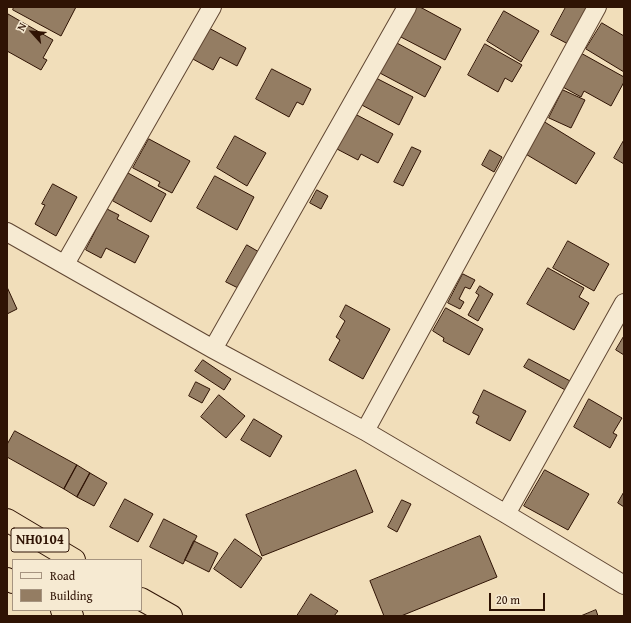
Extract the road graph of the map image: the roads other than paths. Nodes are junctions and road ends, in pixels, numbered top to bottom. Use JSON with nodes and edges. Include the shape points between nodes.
{"nodes":[{"id":1,"x":212,"y":7,"type":"edge"},
{"id":2,"x":407,"y":7,"type":"edge"},
{"id":3,"x":598,"y":7,"type":"edge"},
{"id":4,"x":7,"y":232,"type":"edge"},
{"id":5,"x":65,"y":264,"type":"junction"},
{"id":6,"x":624,"y":303,"type":"edge"},
{"id":7,"x":213,"y":350,"type":"junction"},
{"id":8,"x":365,"y":431,"type":"junction"},
{"id":9,"x":506,"y":514,"type":"junction"},
{"id":10,"x":7,"y":520,"type":"edge"},
{"id":11,"x":72,"y":559,"type":"edge"},
{"id":12,"x":624,"y":585,"type":"edge"},
{"id":13,"x":142,"y":600,"type":"edge"},
{"id":14,"x":171,"y":616,"type":"edge"}],
"edges":[{"from":1,"to":5,"type":"street"},
{"from":2,"to":7,"type":"street"},
{"from":3,"to":8,"type":"street"},
{"from":4,"to":5,"type":"street"},
{"from":5,"to":7,"type":"street"},
{"from":6,"to":9,"type":"street"},
{"from":7,"to":8,"type":"street"},
{"from":8,"to":9,"type":"street"},
{"from":9,"to":12,"type":"street"},
{"from":10,"to":11,"type":"highway","number":"NH0104"},
{"from":13,"to":14,"type":"highway"}]}
